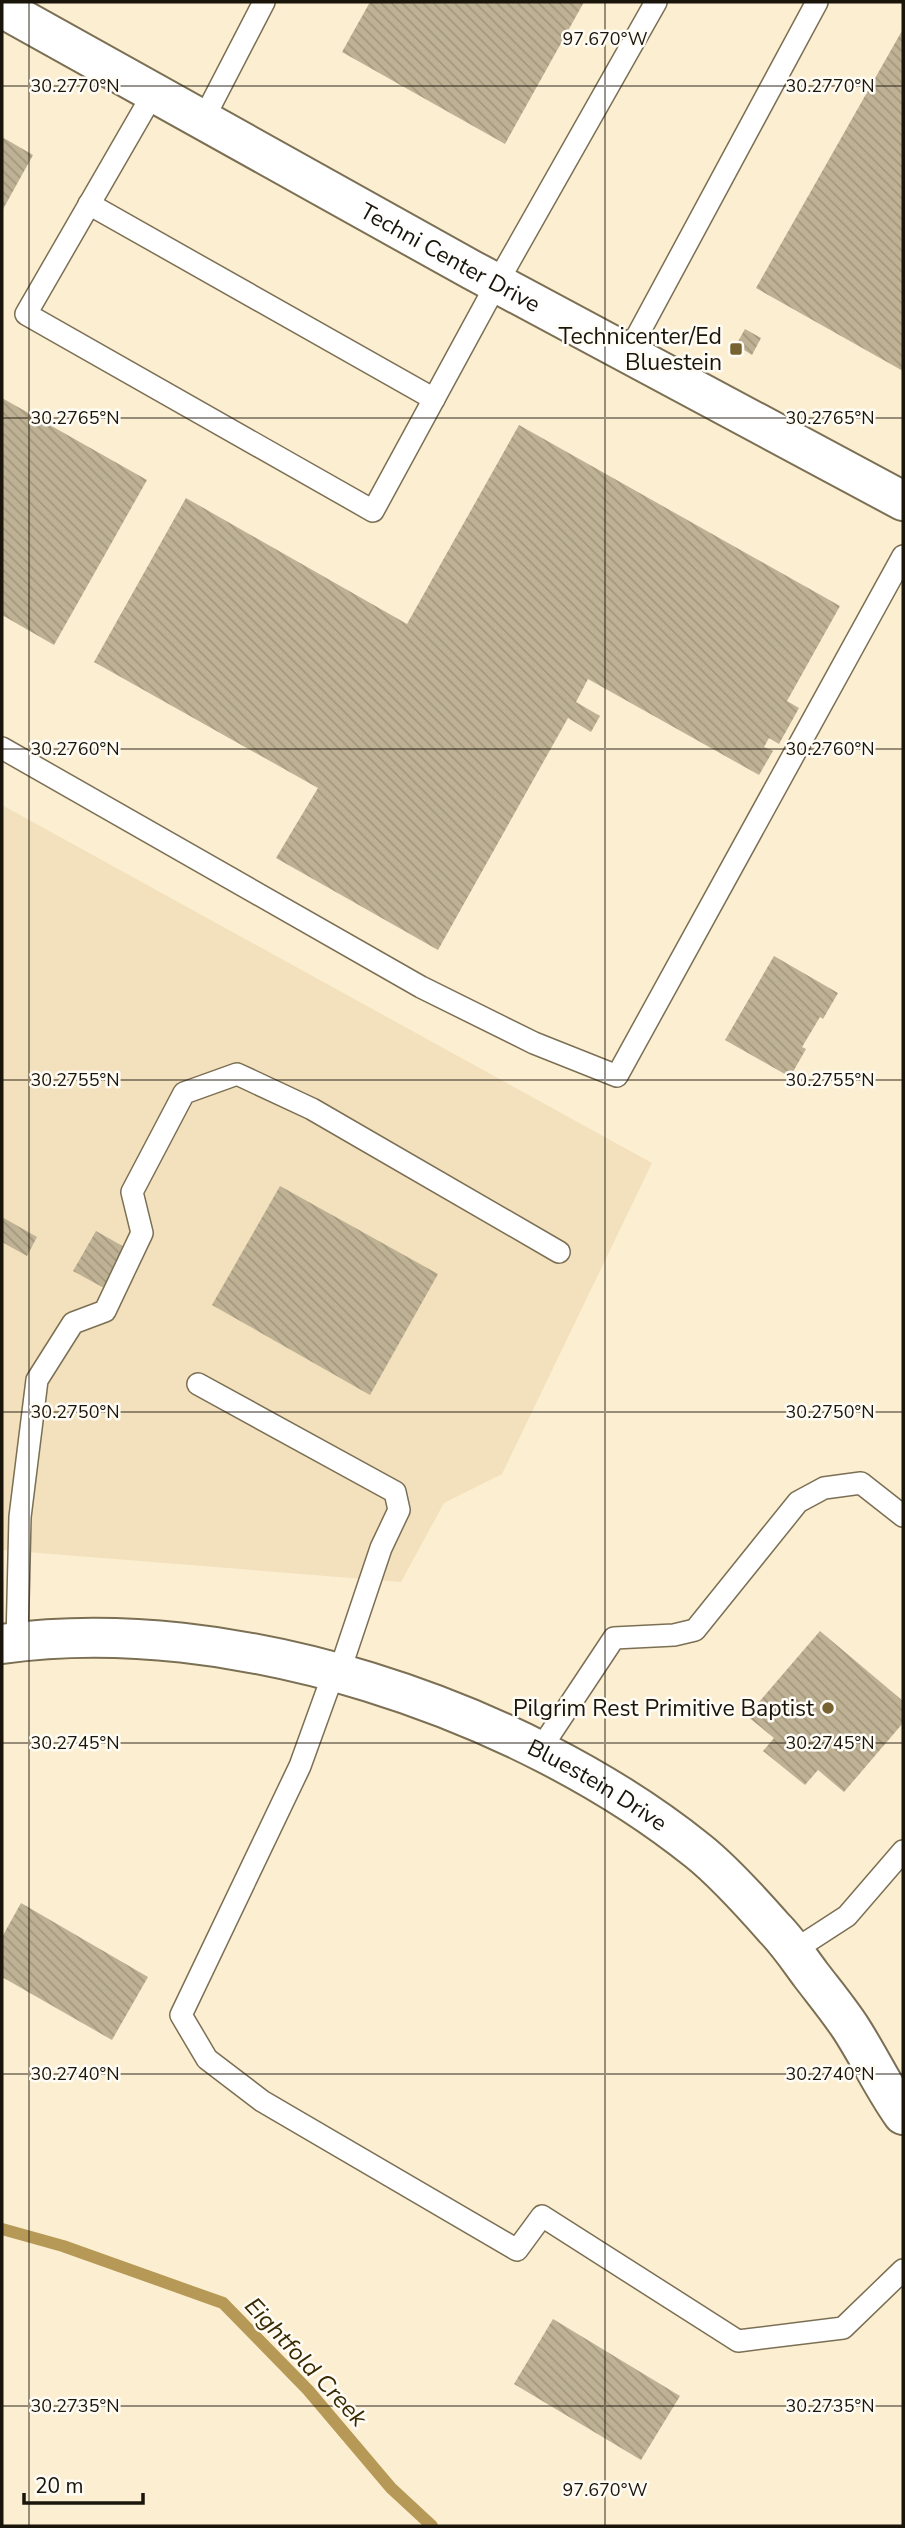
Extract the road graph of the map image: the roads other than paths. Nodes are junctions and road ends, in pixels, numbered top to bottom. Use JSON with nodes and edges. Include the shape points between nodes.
{"nodes":[{"id":1,"x":264,"y":2,"type":"edge"},
{"id":2,"x":656,"y":2,"type":"edge"},
{"id":3,"x":817,"y":2,"type":"edge"},
{"id":4,"x":2,"y":8,"type":"edge"},
{"id":5,"x":154,"y":92,"type":"junction"},
{"id":6,"x":202,"y":120,"type":"junction"},
{"id":7,"x":89,"y":204,"type":"junction"},
{"id":8,"x":497,"y":283,"type":"junction"},
{"id":9,"x":628,"y":353,"type":"junction"},
{"id":10,"x":434,"y":399,"type":"junction"},
{"id":11,"x":903,"y":501,"type":"edge"},
{"id":12,"x":903,"y":556,"type":"edge"},
{"id":13,"x":2,"y":748,"type":"edge"},
{"id":14,"x":559,"y":1252,"type":"dead end"},
{"id":15,"x":198,"y":1384,"type":"dead end"},
{"id":16,"x":903,"y":1516,"type":"edge"},
{"id":17,"x":10,"y":1643,"type":"edge"},
{"id":18,"x":337,"y":1673,"type":"junction"},
{"id":19,"x":539,"y":1751,"type":"junction"},
{"id":20,"x":903,"y":1851,"type":"edge"},
{"id":21,"x":793,"y":1951,"type":"junction"},
{"id":22,"x":903,"y":2115,"type":"edge"},
{"id":23,"x":903,"y":2270,"type":"edge"}],
"edges":[{"from":1,"to":6,"type":"lane"},
{"from":2,"to":8,"type":"lane"},
{"from":3,"to":9,"type":"lane"},
{"from":4,"to":5,"type":"street","name":"Techni Center Drive"},
{"from":5,"to":6,"type":"street","name":"Techni Center Drive"},
{"from":5,"to":7,"type":"lane"},
{"from":6,"to":8,"type":"street","name":"Techni Center Drive"},
{"from":7,"to":10,"type":"lane"},
{"from":7,"to":10,"type":"lane","via":[[26,314],[373,511]]},
{"from":8,"to":9,"type":"street","name":"Techni Center Drive"},
{"from":8,"to":10,"type":"lane"},
{"from":9,"to":11,"type":"street","name":"Techni Center Drive"},
{"from":12,"to":13,"type":"lane","via":[[617,1076],[534,1043],[421,987]]},
{"from":14,"to":17,"type":"lane","via":[[312,1109],[237,1074],[184,1093],[132,1192],[142,1233],[105,1311],[73,1323],[37,1380]]},
{"from":15,"to":18,"type":"lane","via":[[395,1492],[399,1510]]},
{"from":16,"to":19,"type":"lane","via":[[860,1483],[824,1488],[798,1502],[695,1630],[614,1638]]},
{"from":17,"to":18,"type":"street","name":"Bluestein Drive","via":[[124,1639],[205,1646]]},
{"from":18,"to":19,"type":"street","name":"Bluestein Drive","via":[[440,1706]]},
{"from":18,"to":23,"type":"lane","via":[[300,1766],[181,2015],[206,2059],[262,2101],[517,2250],[542,2216],[738,2341],[843,2328]]},
{"from":19,"to":21,"type":"street","name":"Bluestein Drive","via":[[624,1797],[699,1852]]},
{"from":20,"to":21,"type":"lane","via":[[847,1916]]},
{"from":21,"to":22,"type":"street","name":"Bluestein Drive","via":[[850,2026]]}]}
